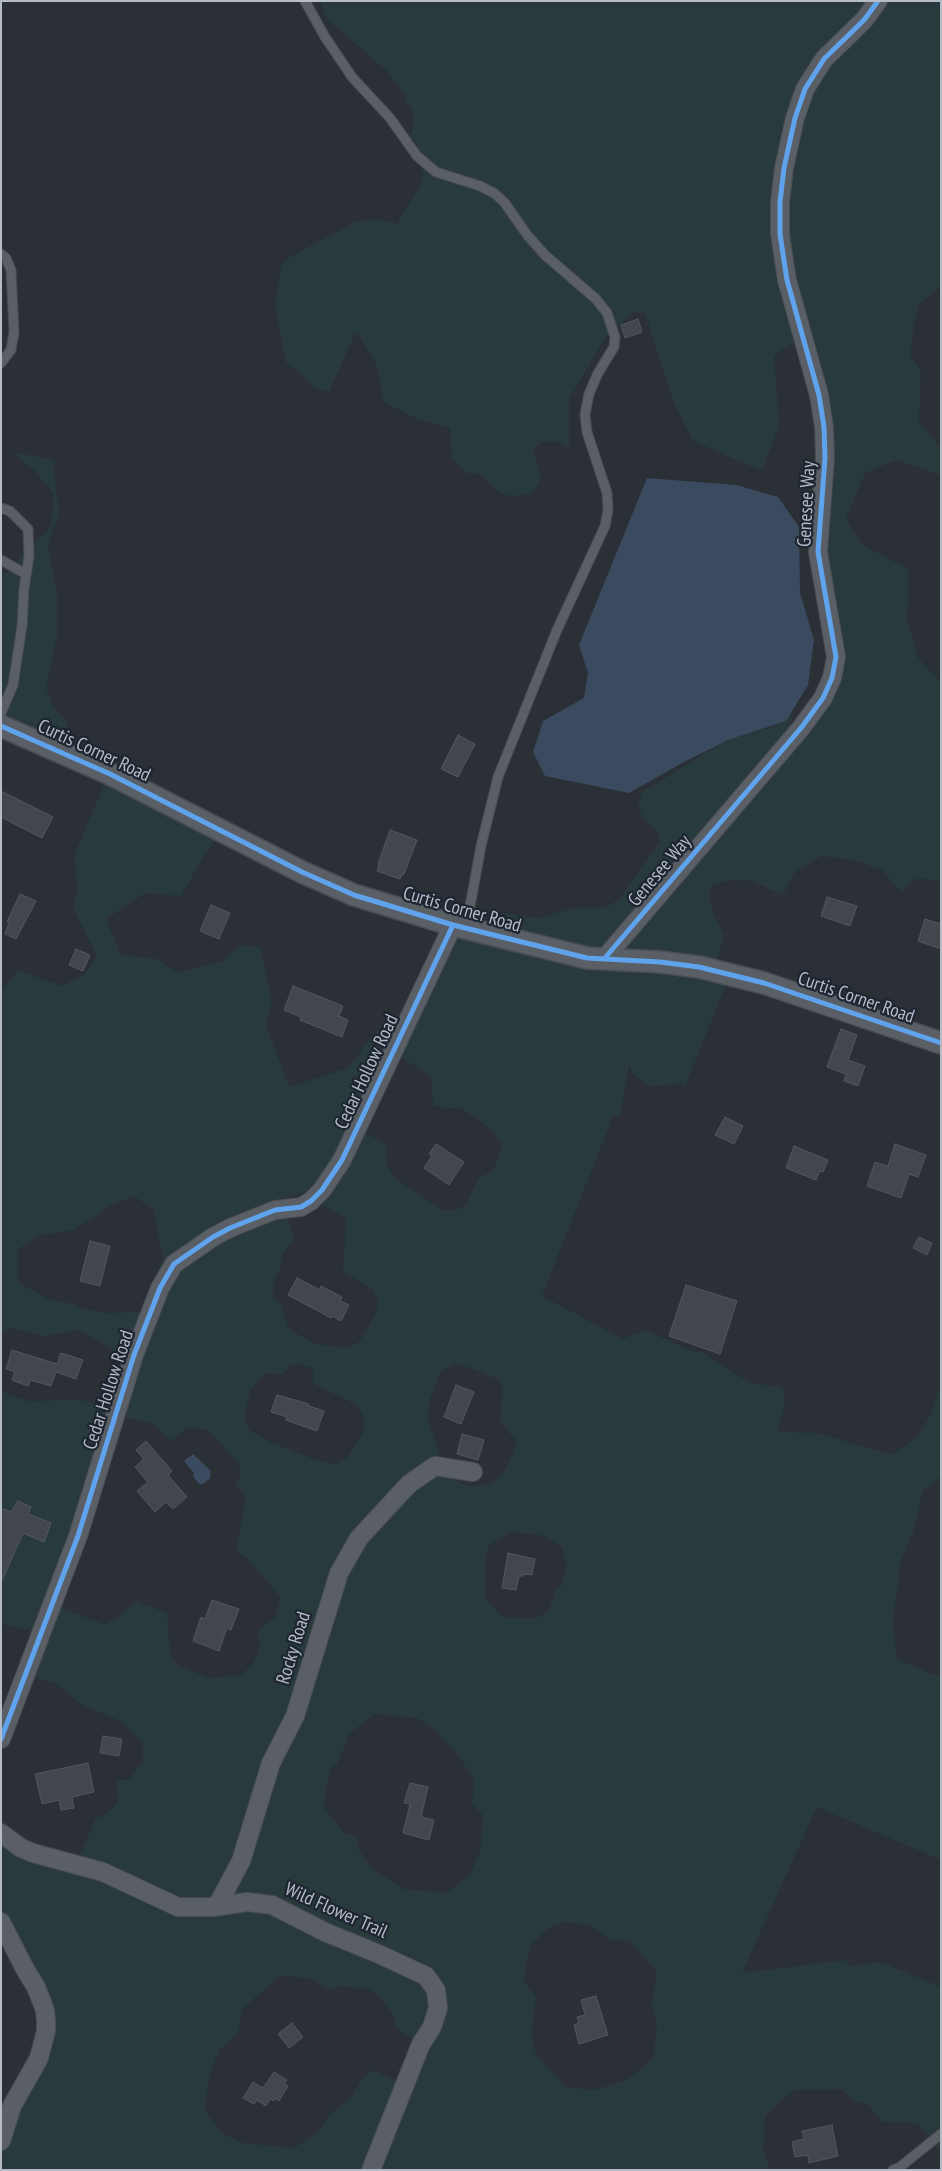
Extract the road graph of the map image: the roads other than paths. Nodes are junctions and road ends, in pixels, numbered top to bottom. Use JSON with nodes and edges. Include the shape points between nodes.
{"nodes":[{"id":1,"x":305,"y":1,"type":"edge"},
{"id":2,"x":878,"y":1,"type":"edge"},
{"id":3,"x":1,"y":254,"type":"edge"},
{"id":4,"x":1,"y":363,"type":"edge"},
{"id":5,"x":1,"y":508,"type":"edge"},
{"id":6,"x":1,"y":560,"type":"edge"},
{"id":7,"x":26,"y":574,"type":"junction"},
{"id":8,"x":1,"y":713,"type":"edge"},
{"id":9,"x":1,"y":726,"type":"edge"},
{"id":10,"x":459,"y":927,"type":"junction"},
{"id":11,"x":604,"y":959,"type":"junction"},
{"id":12,"x":941,"y":1043,"type":"edge"},
{"id":13,"x":473,"y":1472,"type":"dead end"},
{"id":14,"x":1,"y":1739,"type":"edge"},
{"id":15,"x":1,"y":1834,"type":"edge"},
{"id":16,"x":217,"y":1906,"type":"junction"},
{"id":17,"x":1,"y":1922,"type":"edge"},
{"id":18,"x":941,"y":2134,"type":"edge"},
{"id":19,"x":1,"y":2141,"type":"edge"},
{"id":20,"x":371,"y":2170,"type":"edge"},
{"id":21,"x":893,"y":2170,"type":"edge"}],
"edges":[{"from":1,"to":10,"type":"lane","via":[[352,76],[390,118],[417,156],[436,172],[480,186],[504,202],[545,255],[596,299],[607,313],[615,338],[610,355],[589,394],[585,415],[587,432],[607,493],[605,526],[556,630],[498,777]]},
{"from":2,"to":11,"type":"street","name":"Genesee Way","via":[[864,20],[824,59],[804,90],[784,168],[780,202],[780,234],[787,280],[824,427],[818,552],[836,657],[832,678],[823,698],[801,728]]},
{"from":3,"to":4,"type":"lane","via":[[11,270],[14,332],[10,350]]},
{"from":5,"to":7,"type":"lane","via":[[10,511],[28,529]]},
{"from":6,"to":7,"type":"lane"},
{"from":7,"to":8,"type":"lane","via":[[13,685]]},
{"from":9,"to":10,"type":"street","name":"Curtis Corner Road","via":[[110,774],[328,884]]},
{"from":10,"to":11,"type":"street","name":"Curtis Corner Road","via":[[587,958]]},
{"from":10,"to":14,"type":"street","name":"Cedar Hollow Road","via":[[342,1160],[322,1190],[301,1207],[275,1210],[213,1237],[174,1264],[160,1288],[129,1371],[78,1536]]},
{"from":11,"to":12,"type":"street","name":"Curtis Corner Road","via":[[699,967],[736,976]]},
{"from":13,"to":16,"type":"street","name":"Rocky Road","via":[[435,1466],[408,1484],[359,1538],[339,1573],[295,1716],[271,1763],[241,1861]]},
{"from":15,"to":16,"type":"street","name":"Wild Flower Trail","via":[[33,1853],[103,1872],[178,1907]]},
{"from":16,"to":20,"type":"street","name":"Wild Flower Trail","via":[[247,1902],[272,1905],[325,1932],[418,1971],[432,1984],[438,1999],[432,2027],[421,2044]]},
{"from":17,"to":19,"type":"street","via":[[36,1987],[46,2021],[39,2058],[12,2106]]},
{"from":18,"to":21,"type":"lane"}]}
